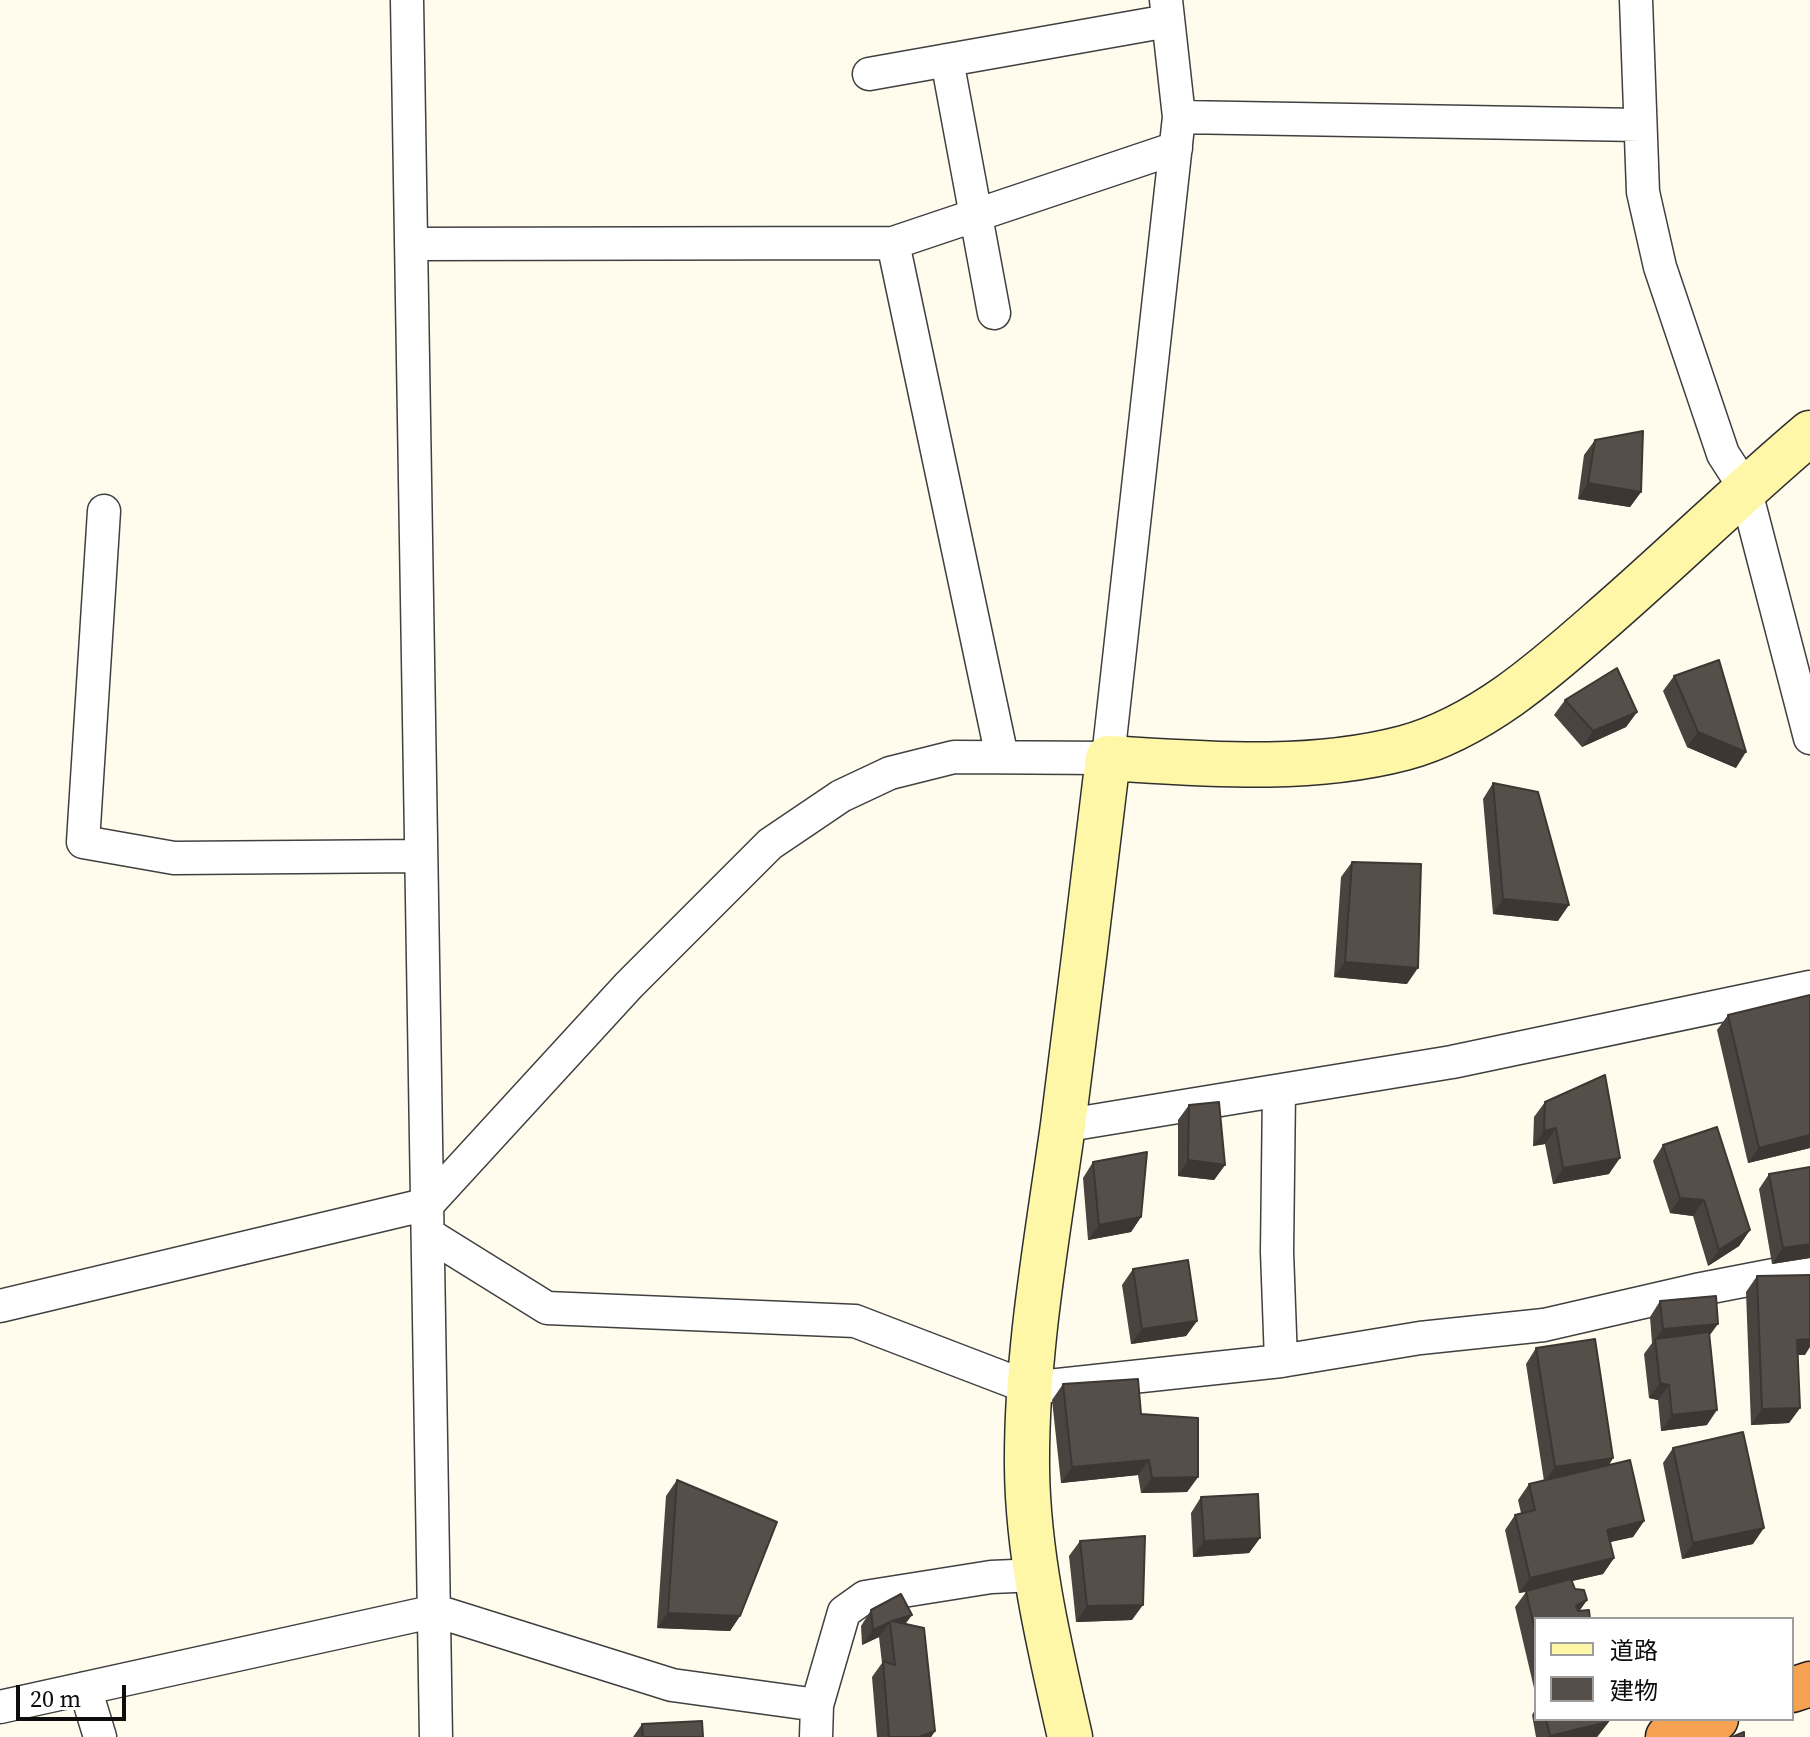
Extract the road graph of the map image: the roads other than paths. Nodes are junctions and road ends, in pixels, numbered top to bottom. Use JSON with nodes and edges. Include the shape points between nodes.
{"nodes":[{"id":1,"x":407,"y":0,"type":"edge"},
{"id":2,"x":1636,"y":0,"type":"edge"},
{"id":3,"x":1167,"y":11,"type":"edge"},
{"id":4,"x":947,"y":60,"type":"junction"},
{"id":5,"x":869,"y":74,"type":"dead end"},
{"id":6,"x":1639,"y":125,"type":"junction"},
{"id":7,"x":1177,"y":132,"type":"junction"},
{"id":8,"x":976,"y":216,"type":"junction"},
{"id":9,"x":893,"y":243,"type":"junction"},
{"id":10,"x":411,"y":244,"type":"junction"},
{"id":11,"x":994,"y":313,"type":"dead end"},
{"id":12,"x":1810,"y":433,"type":"edge"},
{"id":13,"x":1745,"y":488,"type":"junction"},
{"id":14,"x":104,"y":511,"type":"dead end"},
{"id":15,"x":1810,"y":738,"type":"edge"},
{"id":16,"x":1002,"y":757,"type":"junction"},
{"id":17,"x":1108,"y":758,"type":"junction"},
{"id":18,"x":421,"y":856,"type":"junction"},
{"id":19,"x":1810,"y":987,"type":"edge"},
{"id":20,"x":1279,"y":1091,"type":"junction"},
{"id":21,"x":1062,"y":1126,"type":"junction"},
{"id":22,"x":428,"y":1219,"type":"junction"},
{"id":23,"x":1810,"y":1268,"type":"edge"},
{"id":24,"x":0,"y":1306,"type":"edge"},
{"id":25,"x":1281,"y":1361,"type":"junction"},
{"id":26,"x":1030,"y":1388,"type":"junction"},
{"id":27,"x":1038,"y":1575,"type":"junction"},
{"id":28,"x":436,"y":1611,"type":"junction"},
{"id":29,"x":85,"y":1688,"type":"junction"},
{"id":30,"x":817,"y":1705,"type":"junction"},
{"id":31,"x":0,"y":1707,"type":"edge"},
{"id":32,"x":1711,"y":1721,"type":"edge"},
{"id":33,"x":100,"y":1737,"type":"edge"},
{"id":34,"x":436,"y":1737,"type":"edge"},
{"id":35,"x":816,"y":1737,"type":"edge"},
{"id":36,"x":1070,"y":1737,"type":"edge"},
{"id":37,"x":1668,"y":1737,"type":"edge"}],
"edges":[{"from":1,"to":10,"type":"street"},
{"from":2,"to":6,"type":"street"},
{"from":3,"to":4,"type":"street"},
{"from":3,"to":7,"type":"street"},
{"from":4,"to":5,"type":"street"},
{"from":4,"to":8,"type":"street"},
{"from":6,"to":7,"type":"street"},
{"from":6,"to":13,"type":"street","via":[[1643,192],[1660,267],[1723,454]]},
{"from":7,"to":8,"type":"street"},
{"from":7,"to":17,"type":"street"},
{"from":8,"to":9,"type":"street"},
{"from":8,"to":11,"type":"street"},
{"from":9,"to":10,"type":"street"},
{"from":9,"to":16,"type":"street"},
{"from":10,"to":18,"type":"street"},
{"from":12,"to":13,"type":"street"},
{"from":13,"to":15,"type":"street"},
{"from":13,"to":17,"type":"street","via":[[1539,675],[1460,725],[1406,747],[1317,764]]},
{"from":14,"to":18,"type":"street","via":[[83,842],[174,858]]},
{"from":16,"to":17,"type":"street"},
{"from":16,"to":22,"type":"street","via":[[954,757],[890,773],[841,796],[770,844],[629,985]]},
{"from":17,"to":21,"type":"street"},
{"from":18,"to":22,"type":"street"},
{"from":19,"to":20,"type":"street","via":[[1452,1062]]},
{"from":20,"to":21,"type":"street"},
{"from":20,"to":25,"type":"street"},
{"from":21,"to":26,"type":"street","via":[[1035,1308]]},
{"from":22,"to":24,"type":"street"},
{"from":22,"to":26,"type":"street","via":[[547,1308],[855,1321]]},
{"from":22,"to":28,"type":"street"},
{"from":23,"to":25,"type":"street","via":[[1544,1325]]},
{"from":25,"to":26,"type":"street"},
{"from":26,"to":27,"type":"street","via":[[1027,1471]]},
{"from":27,"to":30,"type":"street","via":[[865,1597],[844,1612]]},
{"from":27,"to":36,"type":"street"},
{"from":28,"to":29,"type":"street"},
{"from":28,"to":30,"type":"street","via":[[672,1685]]},
{"from":28,"to":34,"type":"street"},
{"from":29,"to":31,"type":"street"},
{"from":29,"to":33,"type":"street"},
{"from":30,"to":35,"type":"street"},
{"from":32,"to":37,"type":"highway"}]}
